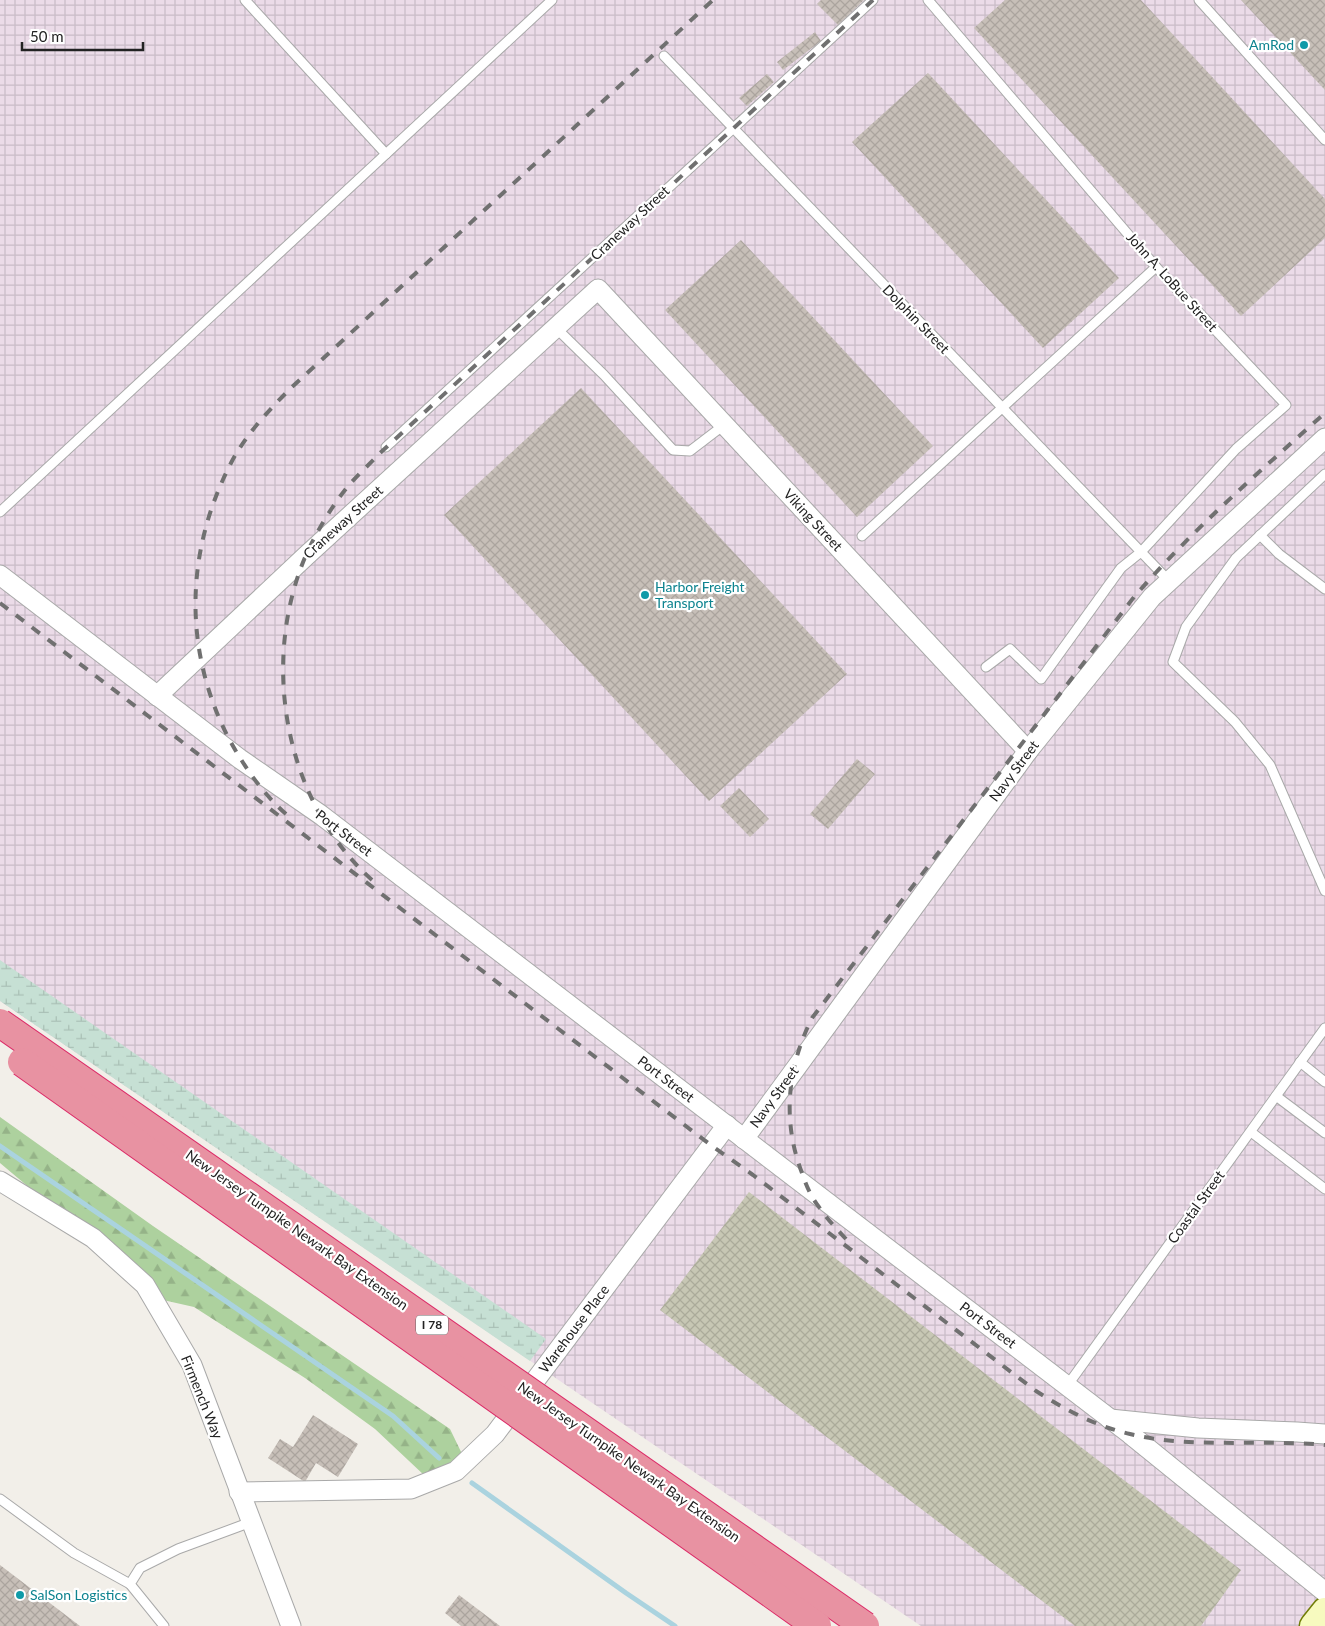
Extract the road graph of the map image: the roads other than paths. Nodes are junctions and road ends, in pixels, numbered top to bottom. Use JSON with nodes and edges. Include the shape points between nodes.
{"nodes":[{"id":1,"x":245,"y":0,"type":"edge"},
{"id":2,"x":552,"y":0,"type":"edge"},
{"id":3,"x":873,"y":0,"type":"edge"},
{"id":4,"x":928,"y":0,"type":"edge"},
{"id":5,"x":1199,"y":0,"type":"edge"},
{"id":6,"x":664,"y":56,"type":"dead end"},
{"id":7,"x":733,"y":128,"type":"junction"},
{"id":8,"x":1325,"y":140,"type":"edge"},
{"id":9,"x":386,"y":154,"type":"junction"},
{"id":10,"x":1156,"y":267,"type":"junction"},
{"id":11,"x":598,"y":289,"type":"joint"},
{"id":12,"x":556,"y":328,"type":"junction"},
{"id":13,"x":1002,"y":408,"type":"junction"},
{"id":14,"x":724,"y":425,"type":"junction"},
{"id":15,"x":1325,"y":438,"type":"edge"},
{"id":16,"x":386,"y":447,"type":"dead end"},
{"id":17,"x":1325,"y":474,"type":"edge"},
{"id":18,"x":0,"y":512,"type":"edge"},
{"id":19,"x":1260,"y":535,"type":"junction"},
{"id":20,"x":862,"y":536,"type":"dead end"},
{"id":21,"x":1141,"y":552,"type":"junction"},
{"id":22,"x":0,"y":575,"type":"edge"},
{"id":23,"x":1169,"y":581,"type":"junction"},
{"id":24,"x":1325,"y":589,"type":"edge"},
{"id":25,"x":986,"y":667,"type":"dead end"},
{"id":26,"x":157,"y":696,"type":"junction"},
{"id":27,"x":1028,"y":751,"type":"junction"},
{"id":28,"x":1325,"y":891,"type":"edge"},
{"id":29,"x":0,"y":1023,"type":"edge"},
{"id":30,"x":1325,"y":1030,"type":"edge"},
{"id":31,"x":0,"y":1046,"type":"edge"},
{"id":32,"x":1300,"y":1062,"type":"junction"},
{"id":33,"x":1325,"y":1082,"type":"edge"},
{"id":34,"x":1276,"y":1096,"type":"junction"},
{"id":35,"x":727,"y":1125,"type":"junction"},
{"id":36,"x":1251,"y":1132,"type":"junction"},
{"id":37,"x":1325,"y":1133,"type":"edge"},
{"id":38,"x":744,"y":1138,"type":"junction"},
{"id":39,"x":0,"y":1181,"type":"edge"},
{"id":40,"x":1325,"y":1189,"type":"edge"},
{"id":41,"x":1067,"y":1386,"type":"junction"},
{"id":42,"x":1110,"y":1419,"type":"junction"},
{"id":43,"x":1325,"y":1434,"type":"edge"},
{"id":44,"x":239,"y":1492,"type":"junction"},
{"id":45,"x":0,"y":1499,"type":"edge"},
{"id":46,"x":251,"y":1522,"type":"junction"},
{"id":47,"x":130,"y":1584,"type":"junction"},
{"id":48,"x":1325,"y":1592,"type":"edge"},
{"id":49,"x":1325,"y":1611,"type":"edge"},
{"id":50,"x":164,"y":1626,"type":"edge"},
{"id":51,"x":291,"y":1626,"type":"edge"},
{"id":52,"x":818,"y":1626,"type":"edge"},
{"id":53,"x":865,"y":1626,"type":"edge"},
{"id":54,"x":1313,"y":1626,"type":"edge"}],
"edges":[{"from":1,"to":9,"type":"lane"},
{"from":2,"to":9,"type":"lane"},
{"from":3,"to":7,"type":"lane","name":"Craneway Street"},
{"from":4,"to":10,"type":"lane","name":"John A. LoBue Street"},
{"from":5,"to":8,"type":"lane"},
{"from":6,"to":7,"type":"lane","name":"Dolphin Street"},
{"from":7,"to":13,"type":"lane","name":"Dolphin Street"},
{"from":7,"to":16,"type":"lane","name":"Craneway Street"},
{"from":9,"to":18,"type":"lane"},
{"from":10,"to":13,"type":"lane"},
{"from":10,"to":21,"type":"lane","name":"John A. LoBue Street","via":[[1286,404],[1236,449]]},
{"from":11,"to":12,"type":"street","name":"Craneway Street"},
{"from":11,"to":14,"type":"street","name":"Viking Street"},
{"from":12,"to":14,"type":"lane","via":[[673,450],[690,452]]},
{"from":12,"to":26,"type":"street","name":"Craneway Street"},
{"from":13,"to":20,"type":"lane"},
{"from":13,"to":21,"type":"lane","name":"Dolphin Street"},
{"from":14,"to":27,"type":"street","name":"Viking Street"},
{"from":15,"to":23,"type":"street","name":"Navy Street"},
{"from":17,"to":19,"type":"lane"},
{"from":19,"to":24,"type":"lane"},
{"from":19,"to":28,"type":"lane","via":[[1236,558],[1186,627],[1173,662],[1235,722],[1270,765]]},
{"from":21,"to":23,"type":"lane","name":"Dolphin Street"},
{"from":21,"to":25,"type":"lane","via":[[1121,568],[1041,679],[1010,648]]},
{"from":22,"to":26,"type":"street","name":"Port Street"},
{"from":23,"to":27,"type":"street","name":"Navy Street","via":[[1152,597]]},
{"from":26,"to":35,"type":"street","name":"Port Street","via":[[321,815]]},
{"from":27,"to":38,"type":"street","name":"Navy Street"},
{"from":29,"to":53,"type":"highway","name":"New Jersey Turnpike Newark Bay Extension","number":"I 78","bridge":true},
{"from":30,"to":32,"type":"lane","name":"Coastal Street"},
{"from":31,"to":52,"type":"highway","name":"New Jersey Turnpike Newark Bay Extension","number":"I 78","bridge":true},
{"from":32,"to":33,"type":"lane"},
{"from":32,"to":34,"type":"lane","name":"Coastal Street"},
{"from":34,"to":36,"type":"lane","name":"Coastal Street"},
{"from":34,"to":37,"type":"lane"},
{"from":35,"to":38,"type":"street","name":"Port Street"},
{"from":35,"to":44,"type":"street","name":"Warehouse Place","via":[[496,1434],[456,1471],[411,1489]]},
{"from":36,"to":40,"type":"lane"},
{"from":36,"to":41,"type":"lane","name":"Coastal Street"},
{"from":38,"to":41,"type":"street","name":"Port Street"},
{"from":39,"to":44,"type":"street","name":"Firmench Way","via":[[93,1238],[145,1285],[192,1365]]},
{"from":41,"to":42,"type":"street","name":"Port Street"},
{"from":42,"to":43,"type":"street","via":[[1198,1428]]},
{"from":42,"to":48,"type":"street","name":"Port Street"},
{"from":44,"to":46,"type":"street","name":"Firmench Way"},
{"from":45,"to":47,"type":"lane","via":[[74,1553]]},
{"from":46,"to":47,"type":"lane","via":[[140,1568]]},
{"from":46,"to":51,"type":"street","name":"Firmench Way"},
{"from":47,"to":50,"type":"lane"},
{"from":49,"to":54,"type":"main road"}]}
